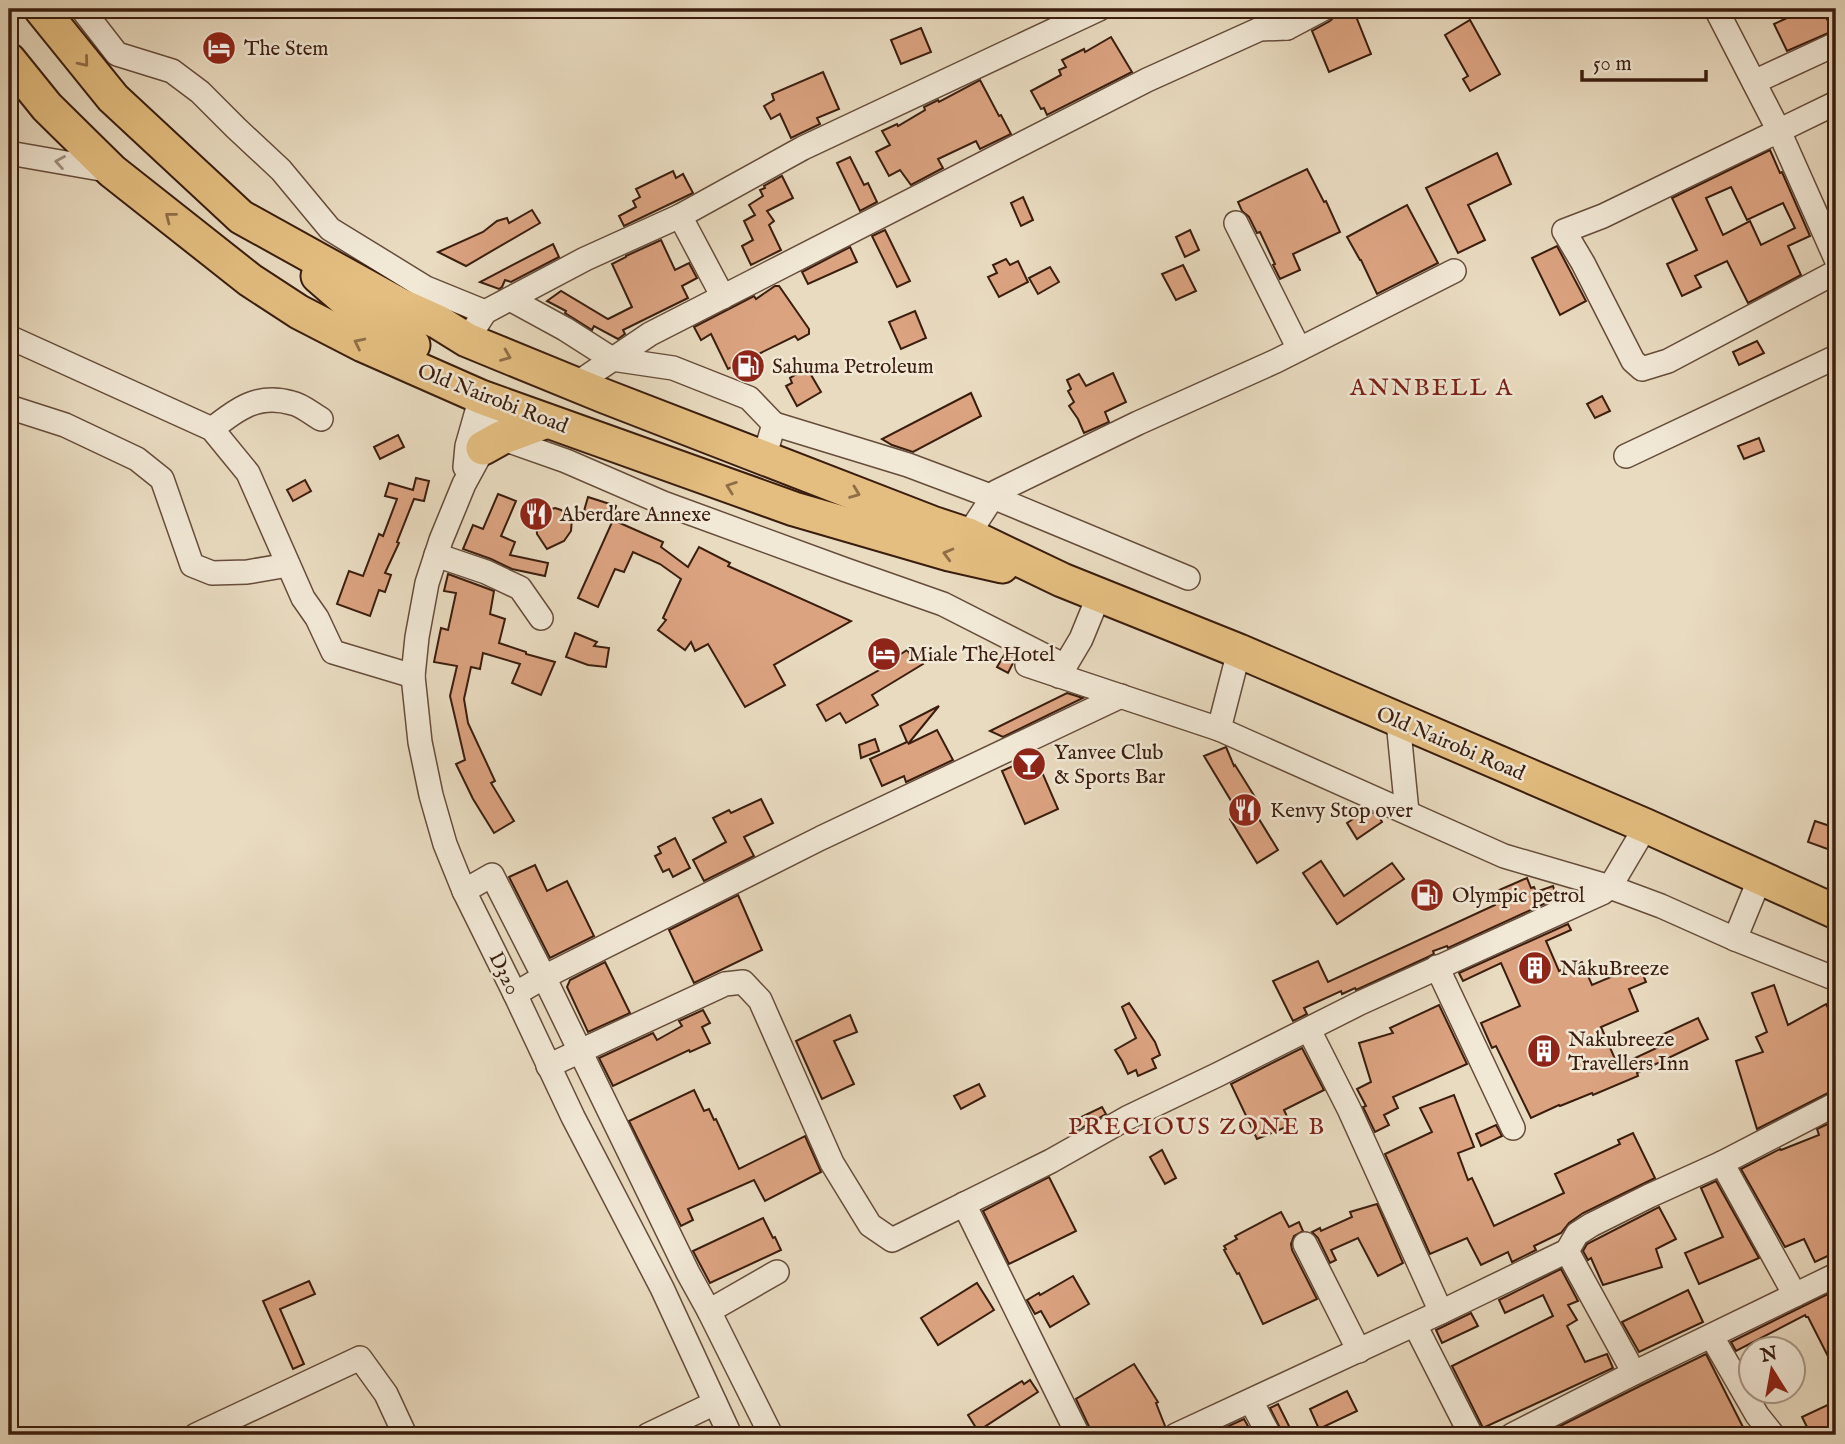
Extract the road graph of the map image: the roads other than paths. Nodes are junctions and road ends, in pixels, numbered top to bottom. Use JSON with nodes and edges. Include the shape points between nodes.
{"nodes":[{"id":1,"x":40,"y":9,"type":"edge"},
{"id":2,"x":82,"y":9,"type":"edge"},
{"id":3,"x":1099,"y":9,"type":"edge"},
{"id":4,"x":1323,"y":9,"type":"edge"},
{"id":5,"x":1716,"y":9,"type":"edge"},
{"id":6,"x":1282,"y":18,"type":"edge"},
{"id":7,"x":1836,"y":44,"type":"edge"},
{"id":8,"x":9,"y":60,"type":"edge"},
{"id":9,"x":1754,"y":82,"type":"junction"},
{"id":10,"x":1836,"y":103,"type":"edge"},
{"id":11,"x":1779,"y":131,"type":"junction"},
{"id":12,"x":9,"y":153,"type":"edge"},
{"id":13,"x":112,"y":171,"type":"junction"},
{"id":14,"x":680,"y":216,"type":"junction"},
{"id":15,"x":242,"y":218,"type":"junction"},
{"id":16,"x":1236,"y":223,"type":"dead end"},
{"id":17,"x":288,"y":244,"type":"junction"},
{"id":18,"x":208,"y":246,"type":"junction"},
{"id":19,"x":1836,"y":259,"type":"edge"},
{"id":20,"x":1454,"y":271,"type":"dead end"},
{"id":21,"x":1836,"y":272,"type":"edge"},
{"id":22,"x":723,"y":297,"type":"junction"},
{"id":23,"x":510,"y":299,"type":"junction"},
{"id":24,"x":485,"y":312,"type":"junction"},
{"id":25,"x":9,"y":337,"type":"edge"},
{"id":26,"x":467,"y":340,"type":"junction"},
{"id":27,"x":1299,"y":349,"type":"junction"},
{"id":28,"x":1836,"y":357,"type":"edge"},
{"id":29,"x":612,"y":359,"type":"junction"},
{"id":30,"x":576,"y":384,"type":"junction"},
{"id":31,"x":491,"y":396,"type":"junction"},
{"id":32,"x":9,"y":407,"type":"edge"},
{"id":33,"x":321,"y":419,"type":"dead end"},
{"id":34,"x":547,"y":421,"type":"junction"},
{"id":35,"x":774,"y":424,"type":"junction"},
{"id":36,"x":212,"y":429,"type":"junction"},
{"id":37,"x":492,"y":443,"type":"junction"},
{"id":38,"x":1626,"y":456,"type":"dead end"},
{"id":39,"x":764,"y":458,"type":"junction"},
{"id":40,"x":812,"y":477,"type":"junction"},
{"id":41,"x":464,"y":484,"type":"junction"},
{"id":42,"x":993,"y":497,"type":"junction"},
{"id":43,"x":968,"y":535,"type":"junction"},
{"id":44,"x":436,"y":555,"type":"junction"},
{"id":45,"x":288,"y":565,"type":"junction"},
{"id":46,"x":1188,"y":578,"type":"dead end"},
{"id":47,"x":1062,"y":580,"type":"junction"},
{"id":48,"x":1099,"y":596,"type":"junction"},
{"id":49,"x":541,"y":618,"type":"dead end"},
{"id":50,"x":1239,"y":651,"type":"junction"},
{"id":51,"x":1027,"y":665,"type":"dead end"},
{"id":52,"x":1062,"y":671,"type":"junction"},
{"id":53,"x":413,"y":676,"type":"junction"},
{"id":54,"x":1121,"y":696,"type":"junction"},
{"id":55,"x":1398,"y":721,"type":"junction"},
{"id":56,"x":1219,"y":729,"type":"junction"},
{"id":57,"x":1407,"y":812,"type":"junction"},
{"id":58,"x":1646,"y":826,"type":"junction"},
{"id":59,"x":1760,"y":878,"type":"junction"},
{"id":60,"x":1610,"y":887,"type":"junction"},
{"id":61,"x":464,"y":891,"type":"junction"},
{"id":62,"x":1836,"y":912,"type":"edge"},
{"id":63,"x":1735,"y":939,"type":"junction"},
{"id":64,"x":1437,"y":967,"type":"junction"},
{"id":65,"x":544,"y":977,"type":"junction"},
{"id":66,"x":1836,"y":979,"type":"edge"},
{"id":67,"x":515,"y":994,"type":"junction"},
{"id":68,"x":1309,"y":1030,"type":"junction"},
{"id":69,"x":580,"y":1052,"type":"junction"},
{"id":70,"x":548,"y":1066,"type":"junction"},
{"id":71,"x":1836,"y":1104,"type":"edge"},
{"id":72,"x":1513,"y":1128,"type":"dead end"},
{"id":73,"x":1722,"y":1163,"type":"junction"},
{"id":74,"x":640,"y":1176,"type":"junction"},
{"id":75,"x":612,"y":1193,"type":"junction"},
{"id":76,"x":964,"y":1204,"type":"junction"},
{"id":77,"x":1305,"y":1244,"type":"dead end"},
{"id":78,"x":1567,"y":1251,"type":"junction"},
{"id":79,"x":777,"y":1272,"type":"dead end"},
{"id":80,"x":688,"y":1273,"type":"junction"},
{"id":81,"x":1836,"y":1275,"type":"edge"},
{"id":82,"x":662,"y":1288,"type":"junction"},
{"id":83,"x":1795,"y":1295,"type":"junction"},
{"id":84,"x":709,"y":1311,"type":"junction"},
{"id":85,"x":1441,"y":1312,"type":"junction"},
{"id":86,"x":1415,"y":1325,"type":"junction"},
{"id":87,"x":1712,"y":1337,"type":"junction"},
{"id":88,"x":1359,"y":1351,"type":"junction"},
{"id":89,"x":732,"y":1356,"type":"junction"},
{"id":90,"x":700,"y":1371,"type":"junction"},
{"id":91,"x":1634,"y":1373,"type":"junction"},
{"id":92,"x":1251,"y":1401,"type":"junction"},
{"id":93,"x":715,"y":1404,"type":"junction"},
{"id":94,"x":196,"y":1435,"type":"edge"},
{"id":95,"x":405,"y":1435,"type":"edge"},
{"id":96,"x":648,"y":1435,"type":"edge"},
{"id":97,"x":730,"y":1435,"type":"edge"},
{"id":98,"x":771,"y":1435,"type":"edge"},
{"id":99,"x":1078,"y":1435,"type":"edge"},
{"id":100,"x":1176,"y":1435,"type":"edge"},
{"id":101,"x":1269,"y":1435,"type":"edge"},
{"id":102,"x":1471,"y":1435,"type":"edge"},
{"id":103,"x":1512,"y":1435,"type":"edge"},
{"id":104,"x":1773,"y":1435,"type":"edge"}],
"edges":[{"from":1,"to":15,"type":"highway","name":"Old Nairobi Road","one_way":true,"via":[[113,98]]},
{"from":2,"to":24,"type":"street","via":[[117,54],[172,71],[200,92],[281,170],[330,229],[426,288]]},
{"from":3,"to":14,"type":"street","via":[[803,148]]},
{"from":4,"to":6,"type":"street"},
{"from":5,"to":9,"type":"street"},
{"from":6,"to":22,"type":"street","via":[[1147,80]]},
{"from":7,"to":9,"type":"street"},
{"from":8,"to":13,"type":"highway","name":"Old Nairobi Road","via":[[47,107]]},
{"from":9,"to":11,"type":"street"},
{"from":10,"to":11,"type":"street"},
{"from":11,"to":19,"type":"street"},
{"from":11,"to":21,"type":"street","via":[[1564,231],[1633,361],[1642,369],[1668,361]]},
{"from":13,"to":12,"type":"street","one_way":true},
{"from":18,"to":13,"type":"highway","name":"Old Nairobi Road","one_way":true},
{"from":14,"to":22,"type":"street"},
{"from":14,"to":23,"type":"street"},
{"from":15,"to":17,"type":"highway","name":"Old Nairobi Road"},
{"from":15,"to":18,"type":"highway","via":[[238,243],[223,249]]},
{"from":16,"to":27,"type":"street"},
{"from":17,"to":26,"type":"highway","name":"Old Nairobi Road"},
{"from":17,"to":31,"type":"highway","via":[[378,328],[479,377]]},
{"from":31,"to":18,"type":"highway","name":"Old Nairobi Road","one_way":true,"via":[[363,345],[299,312]]},
{"from":20,"to":27,"type":"street"},
{"from":22,"to":29,"type":"street"},
{"from":23,"to":24,"type":"street"},
{"from":23,"to":29,"type":"street"},
{"from":24,"to":26,"type":"street"},
{"from":25,"to":36,"type":"street"},
{"from":26,"to":30,"type":"highway","name":"Old Nairobi Road","one_way":true},
{"from":27,"to":42,"type":"street"},
{"from":28,"to":38,"type":"street"},
{"from":29,"to":30,"type":"street"},
{"from":29,"to":35,"type":"street","via":[[673,368],[749,398]]},
{"from":30,"to":39,"type":"highway","name":"Old Nairobi Road"},
{"from":31,"to":34,"type":"highway","name":"Old Nairobi Road"},
{"from":31,"to":37,"type":"street","number":"D320"},
{"from":31,"to":40,"type":"highway","via":[[522,393],[709,452]]},
{"from":31,"to":41,"type":"street","number":"D320","via":[[467,446]]},
{"from":32,"to":45,"type":"street","via":[[65,425],[137,459],[162,479],[192,565],[212,573]]},
{"from":33,"to":36,"type":"street","via":[[293,403],[269,399],[248,403]]},
{"from":34,"to":37,"type":"highway"},
{"from":47,"to":34,"type":"highway","name":"Old Nairobi Road","one_way":true,"via":[[949,554],[794,509]]},
{"from":35,"to":39,"type":"street"},
{"from":35,"to":42,"type":"street","via":[[908,464]]},
{"from":36,"to":45,"type":"street","via":[[247,473]]},
{"from":37,"to":41,"type":"street","number":"D320"},
{"from":37,"to":52,"type":"street","via":[[566,461],[675,508],[943,604]]},
{"from":39,"to":40,"type":"highway","name":"Old Nairobi Road"},
{"from":40,"to":43,"type":"highway","name":"Old Nairobi Road","one_way":true},
{"from":41,"to":44,"type":"street","name":"D320","number":"D320"},
{"from":42,"to":43,"type":"street"},
{"from":42,"to":46,"type":"street"},
{"from":43,"to":47,"type":"highway","name":"Old Nairobi Road"},
{"from":44,"to":49,"type":"street","via":[[520,588]]},
{"from":44,"to":53,"type":"street","name":"D320","number":"D320","via":[[416,637]]},
{"from":45,"to":53,"type":"street","via":[[333,652]]},
{"from":47,"to":48,"type":"highway","name":"Old Nairobi Road"},
{"from":48,"to":50,"type":"highway","name":"Old Nairobi Road"},
{"from":48,"to":52,"type":"street"},
{"from":50,"to":55,"type":"highway","name":"Old Nairobi Road"},
{"from":50,"to":56,"type":"street"},
{"from":51,"to":52,"type":"street"},
{"from":52,"to":54,"type":"street"},
{"from":53,"to":61,"type":"street","name":"D320","number":"D320","via":[[431,795]]},
{"from":54,"to":56,"type":"street"},
{"from":54,"to":65,"type":"street","via":[[821,838]]},
{"from":55,"to":57,"type":"street"},
{"from":55,"to":58,"type":"highway","name":"Old Nairobi Road"},
{"from":56,"to":57,"type":"street"},
{"from":57,"to":60,"type":"street","via":[[1504,856]]},
{"from":58,"to":59,"type":"highway","name":"Old Nairobi Road"},
{"from":58,"to":60,"type":"street"},
{"from":59,"to":62,"type":"highway","name":"Old Nairobi Road"},
{"from":59,"to":63,"type":"street"},
{"from":60,"to":63,"type":"street"},
{"from":60,"to":64,"type":"street"},
{"from":61,"to":65,"type":"street","via":[[492,875]]},
{"from":61,"to":67,"type":"street","name":"D320","number":"D320"},
{"from":63,"to":66,"type":"street"},
{"from":64,"to":68,"type":"street"},
{"from":64,"to":72,"type":"street"},
{"from":65,"to":67,"type":"street"},
{"from":65,"to":69,"type":"street"},
{"from":67,"to":70,"type":"street","name":"D320","number":"D320"},
{"from":68,"to":76,"type":"street"},
{"from":68,"to":85,"type":"street"},
{"from":69,"to":70,"type":"street"},
{"from":69,"to":74,"type":"street"},
{"from":69,"to":76,"type":"street","via":[[725,984],[743,982],[760,1000],[832,1163],[870,1225],[892,1240]]},
{"from":70,"to":75,"type":"street","name":"D320","number":"D320"},
{"from":71,"to":73,"type":"street"},
{"from":73,"to":78,"type":"street","via":[[1591,1225],[1577,1234]]},
{"from":73,"to":83,"type":"street"},
{"from":74,"to":75,"type":"street"},
{"from":74,"to":80,"type":"street"},
{"from":75,"to":82,"type":"street","name":"D320","number":"D320"},
{"from":76,"to":99,"type":"street"},
{"from":77,"to":88,"type":"street"},
{"from":78,"to":85,"type":"street"},
{"from":78,"to":91,"type":"street"},
{"from":79,"to":84,"type":"street"},
{"from":80,"to":82,"type":"street"},
{"from":80,"to":84,"type":"street"},
{"from":81,"to":83,"type":"street"},
{"from":82,"to":90,"type":"street","name":"D320","number":"D320"},
{"from":83,"to":87,"type":"street"},
{"from":84,"to":89,"type":"street"},
{"from":85,"to":86,"type":"street"},
{"from":86,"to":88,"type":"street"},
{"from":86,"to":102,"type":"street"},
{"from":87,"to":91,"type":"street"},
{"from":87,"to":104,"type":"street","via":[[1756,1415]]},
{"from":88,"to":92,"type":"street"},
{"from":89,"to":90,"type":"street"},
{"from":89,"to":98,"type":"street"},
{"from":90,"to":93,"type":"street","name":"D320","number":"D320"},
{"from":91,"to":103,"type":"street"},
{"from":92,"to":100,"type":"street"},
{"from":92,"to":101,"type":"street"},
{"from":93,"to":96,"type":"street"},
{"from":93,"to":97,"type":"street","name":"D320","number":"D320"},
{"from":94,"to":95,"type":"street","via":[[360,1359],[386,1394]]}]}
